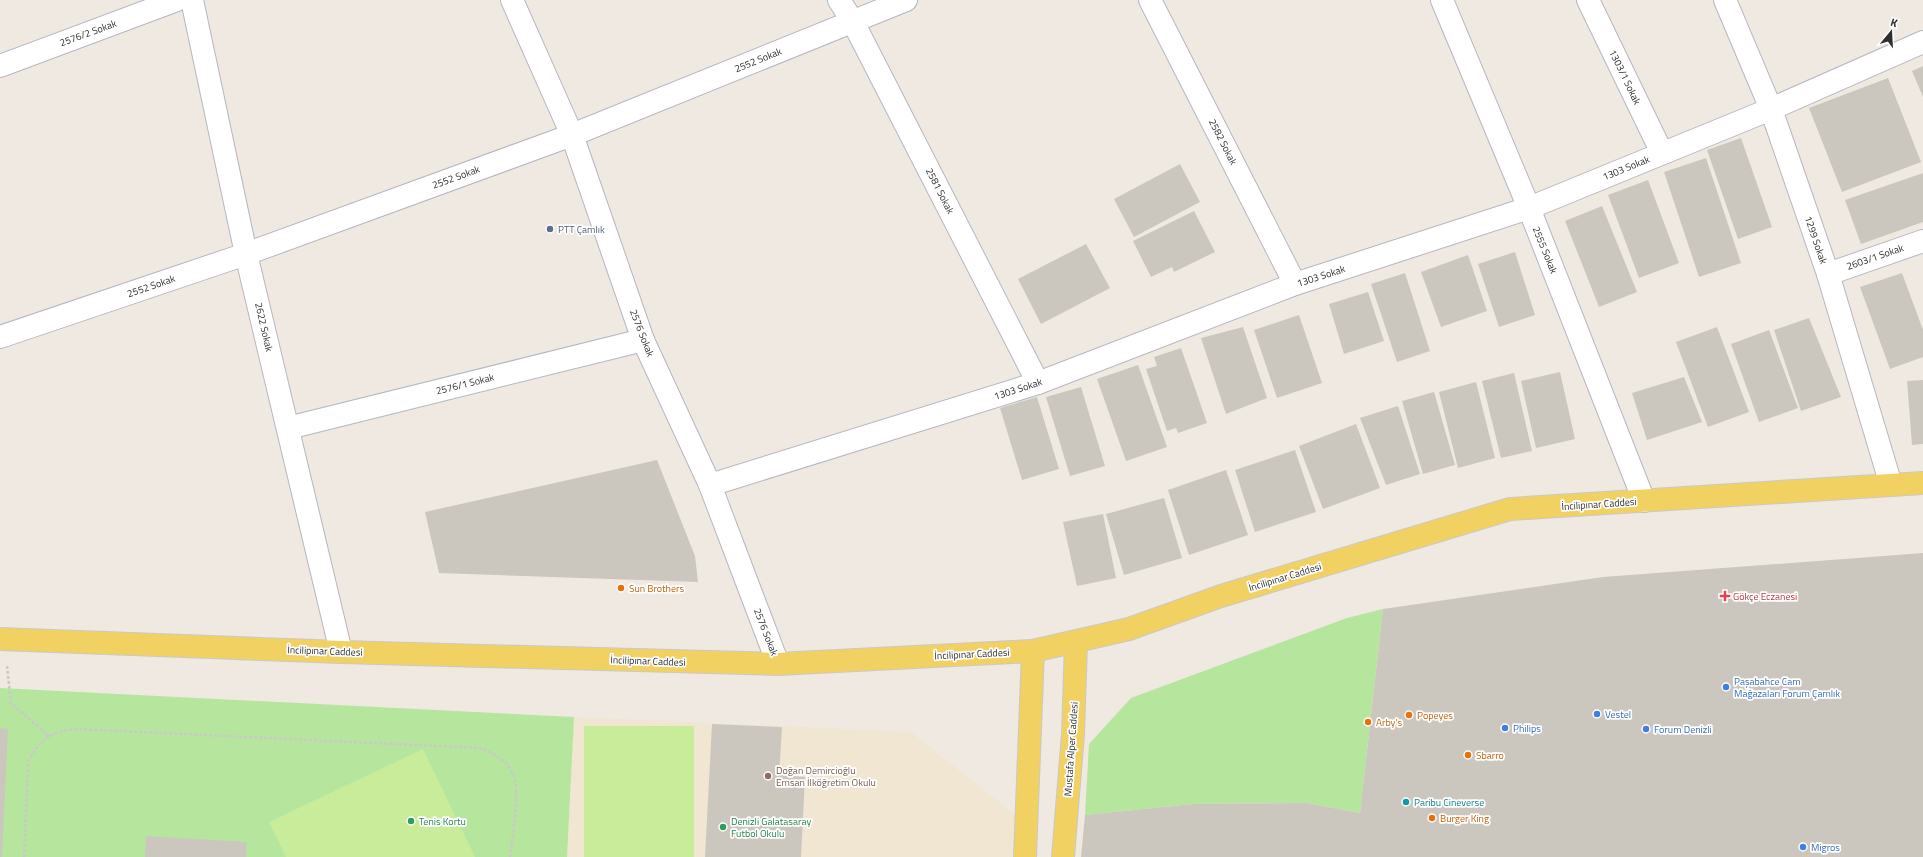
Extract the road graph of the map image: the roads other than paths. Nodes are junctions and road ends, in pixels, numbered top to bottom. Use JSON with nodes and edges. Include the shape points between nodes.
{"nodes":[{"id":1,"x":177,"y":0,"type":"edge"},
{"id":2,"x":192,"y":0,"type":"edge"},
{"id":3,"x":512,"y":0,"type":"edge"},
{"id":4,"x":839,"y":0,"type":"edge"},
{"id":5,"x":906,"y":0,"type":"edge"},
{"id":6,"x":1150,"y":0,"type":"edge"},
{"id":7,"x":1442,"y":0,"type":"edge"},
{"id":8,"x":1588,"y":0,"type":"edge"},
{"id":9,"x":1725,"y":0,"type":"edge"},
{"id":10,"x":853,"y":22,"type":"junction"},
{"id":11,"x":1923,"y":42,"type":"edge"},
{"id":12,"x":0,"y":66,"type":"edge"},
{"id":13,"x":1771,"y":109,"type":"junction"},
{"id":14,"x":572,"y":134,"type":"junction"},
{"id":15,"x":1662,"y":153,"type":"junction"},
{"id":16,"x":1529,"y":208,"type":"junction"},
{"id":17,"x":1923,"y":241,"type":"edge"},
{"id":18,"x":246,"y":254,"type":"junction"},
{"id":19,"x":1828,"y":274,"type":"junction"},
{"id":20,"x":1295,"y":284,"type":"junction"},
{"id":21,"x":0,"y":338,"type":"edge"},
{"id":22,"x":643,"y":340,"type":"junction"},
{"id":23,"x":1038,"y":383,"type":"junction"},
{"id":24,"x":288,"y":428,"type":"junction"},
{"id":25,"x":1923,"y":483,"type":"edge"},
{"id":26,"x":710,"y":485,"type":"junction"},
{"id":27,"x":1891,"y":485,"type":"junction"},
{"id":28,"x":1644,"y":501,"type":"junction"},
{"id":29,"x":2,"y":639,"type":"edge"},
{"id":30,"x":1076,"y":642,"type":"junction"},
{"id":31,"x":1033,"y":651,"type":"junction"},
{"id":32,"x":341,"y":652,"type":"junction"},
{"id":33,"x":778,"y":664,"type":"junction"},
{"id":34,"x":1025,"y":857,"type":"edge"},
{"id":35,"x":1063,"y":857,"type":"edge"}],
"edges":[{"from":1,"to":12,"type":"street","name":"2576/2 Sokak"},
{"from":2,"to":18,"type":"street","name":"2622 Sokak"},
{"from":3,"to":14,"type":"street","name":"2576 Sokak"},
{"from":4,"to":10,"type":"street","name":"2581 Sokak"},
{"from":5,"to":10,"type":"street","name":"2552 Sokak"},
{"from":6,"to":20,"type":"street","name":"2582 Sokak"},
{"from":7,"to":16,"type":"street","name":"2555 Sokak"},
{"from":8,"to":15,"type":"street","name":"1303/1 Sokak"},
{"from":9,"to":13,"type":"street","name":"1299 Sokak"},
{"from":10,"to":14,"type":"street","name":"2552 Sokak"},
{"from":10,"to":23,"type":"street","name":"2581 Sokak"},
{"from":11,"to":13,"type":"street","name":"1303 Sokak"},
{"from":13,"to":15,"type":"street","name":"1303 Sokak"},
{"from":13,"to":19,"type":"street","name":"1299 Sokak"},
{"from":14,"to":18,"type":"street","name":"2552 Sokak"},
{"from":14,"to":22,"type":"street","name":"2576 Sokak"},
{"from":15,"to":16,"type":"street","name":"1303 Sokak"},
{"from":16,"to":20,"type":"street","name":"1303 Sokak"},
{"from":16,"to":28,"type":"street","name":"2555 Sokak"},
{"from":17,"to":19,"type":"street","name":"2603/1 Sokak"},
{"from":18,"to":21,"type":"street","name":"2552 Sokak"},
{"from":18,"to":24,"type":"street","name":"2622 Sokak"},
{"from":19,"to":27,"type":"street","name":"1299 Sokak"},
{"from":20,"to":23,"type":"street","name":"1303 Sokak"},
{"from":22,"to":24,"type":"street","name":"2576/1 Sokak"},
{"from":22,"to":26,"type":"street","name":"2576 Sokak"},
{"from":23,"to":26,"type":"street","name":"1303 Sokak"},
{"from":24,"to":32,"type":"street","name":"2622 Sokak"},
{"from":25,"to":27,"type":"main road","name":"İncilipınar Caddesi"},
{"from":26,"to":33,"type":"street","name":"2576 Sokak"},
{"from":27,"to":28,"type":"main road","name":"İncilipınar Caddesi"},
{"from":28,"to":30,"type":"main road","name":"İncilipınar Caddesi","via":[[1510,509],[1222,596],[1129,629]]},
{"from":29,"to":32,"type":"main road","name":"İncilipınar Caddesi"},
{"from":30,"to":31,"type":"main road","name":"İncilipınar Caddesi"},
{"from":30,"to":35,"type":"main road","name":"Mustafa Alper Caddesi","via":[[1073,734]]},
{"from":31,"to":33,"type":"main road","name":"İncilipınar Caddesi"},
{"from":31,"to":34,"type":"main road"},
{"from":32,"to":33,"type":"main road","name":"İncilipınar Caddesi"}]}
